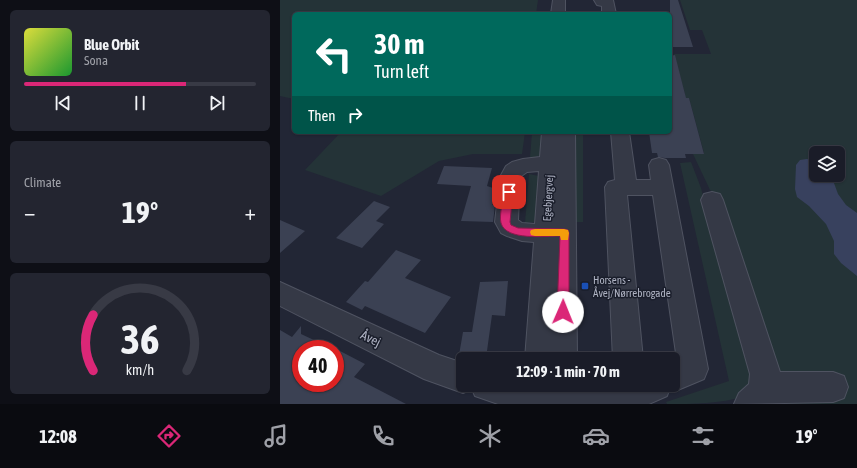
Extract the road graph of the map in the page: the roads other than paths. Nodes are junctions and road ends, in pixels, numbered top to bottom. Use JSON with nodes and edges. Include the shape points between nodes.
{"nodes":[{"id":1,"x":559,"y":0,"type":"edge"},
{"id":2,"x":568,"y":0,"type":"edge"},
{"id":3,"x":600,"y":0,"type":"edge"},
{"id":4,"x":558,"y":12,"type":"edge"},
{"id":5,"x":568,"y":12,"type":"edge"},
{"id":6,"x":609,"y":12,"type":"edge"},
{"id":7,"x":552,"y":134,"type":"edge"},
{"id":8,"x":566,"y":134,"type":"edge"},
{"id":9,"x":620,"y":134,"type":"edge"},
{"id":10,"x":558,"y":165,"type":"junction"},
{"id":11,"x":626,"y":187,"type":"junction"},
{"id":12,"x":712,"y":200,"type":"dead end"},
{"id":13,"x":555,"y":233,"type":"junction"},
{"id":14,"x":280,"y":293,"type":"edge"},
{"id":15,"x":541,"y":352,"type":"edge"},
{"id":16,"x":562,"y":352,"type":"edge"},
{"id":17,"x":628,"y":352,"type":"edge"},
{"id":18,"x":680,"y":374,"type":"edge"},
{"id":19,"x":456,"y":376,"type":"edge"},
{"id":20,"x":833,"y":387,"type":"dead end"},
{"id":21,"x":509,"y":392,"type":"edge"},
{"id":22,"x":638,"y":393,"type":"edge"},
{"id":23,"x":550,"y":394,"type":"edge"},
{"id":24,"x":757,"y":395,"type":"edge"}],
"edges":[{"from":1,"to":4,"type":"street"},
{"from":2,"to":5,"type":"street"},
{"from":3,"to":6,"type":"street","via":[[608,2]]},
{"from":7,"to":10,"type":"street","name":"Egebjergvej"},
{"from":8,"to":10,"type":"street","name":"Egebjergvej"},
{"from":9,"to":11,"type":"street"},
{"from":10,"to":13,"type":"street","name":"Egebjergvej"},
{"from":10,"to":13,"type":"street","via":[[519,167],[514,171],[510,177],[506,222],[508,227],[516,232]]},
{"from":11,"to":17,"type":"street","via":[[616,187]]},
{"from":11,"to":18,"type":"street","via":[[661,177],[693,369]]},
{"from":12,"to":24,"type":"street","via":[[765,374]]},
{"from":13,"to":15,"type":"street","name":"Egebjergvej"},
{"from":13,"to":16,"type":"street","name":"Egebjergvej"},
{"from":14,"to":19,"type":"street","name":"Åvej","via":[[435,370]]},
{"from":20,"to":24,"type":"street","via":[[781,388]]},
{"from":21,"to":23,"type":"street"},
{"from":22,"to":23,"type":"street"}]}
